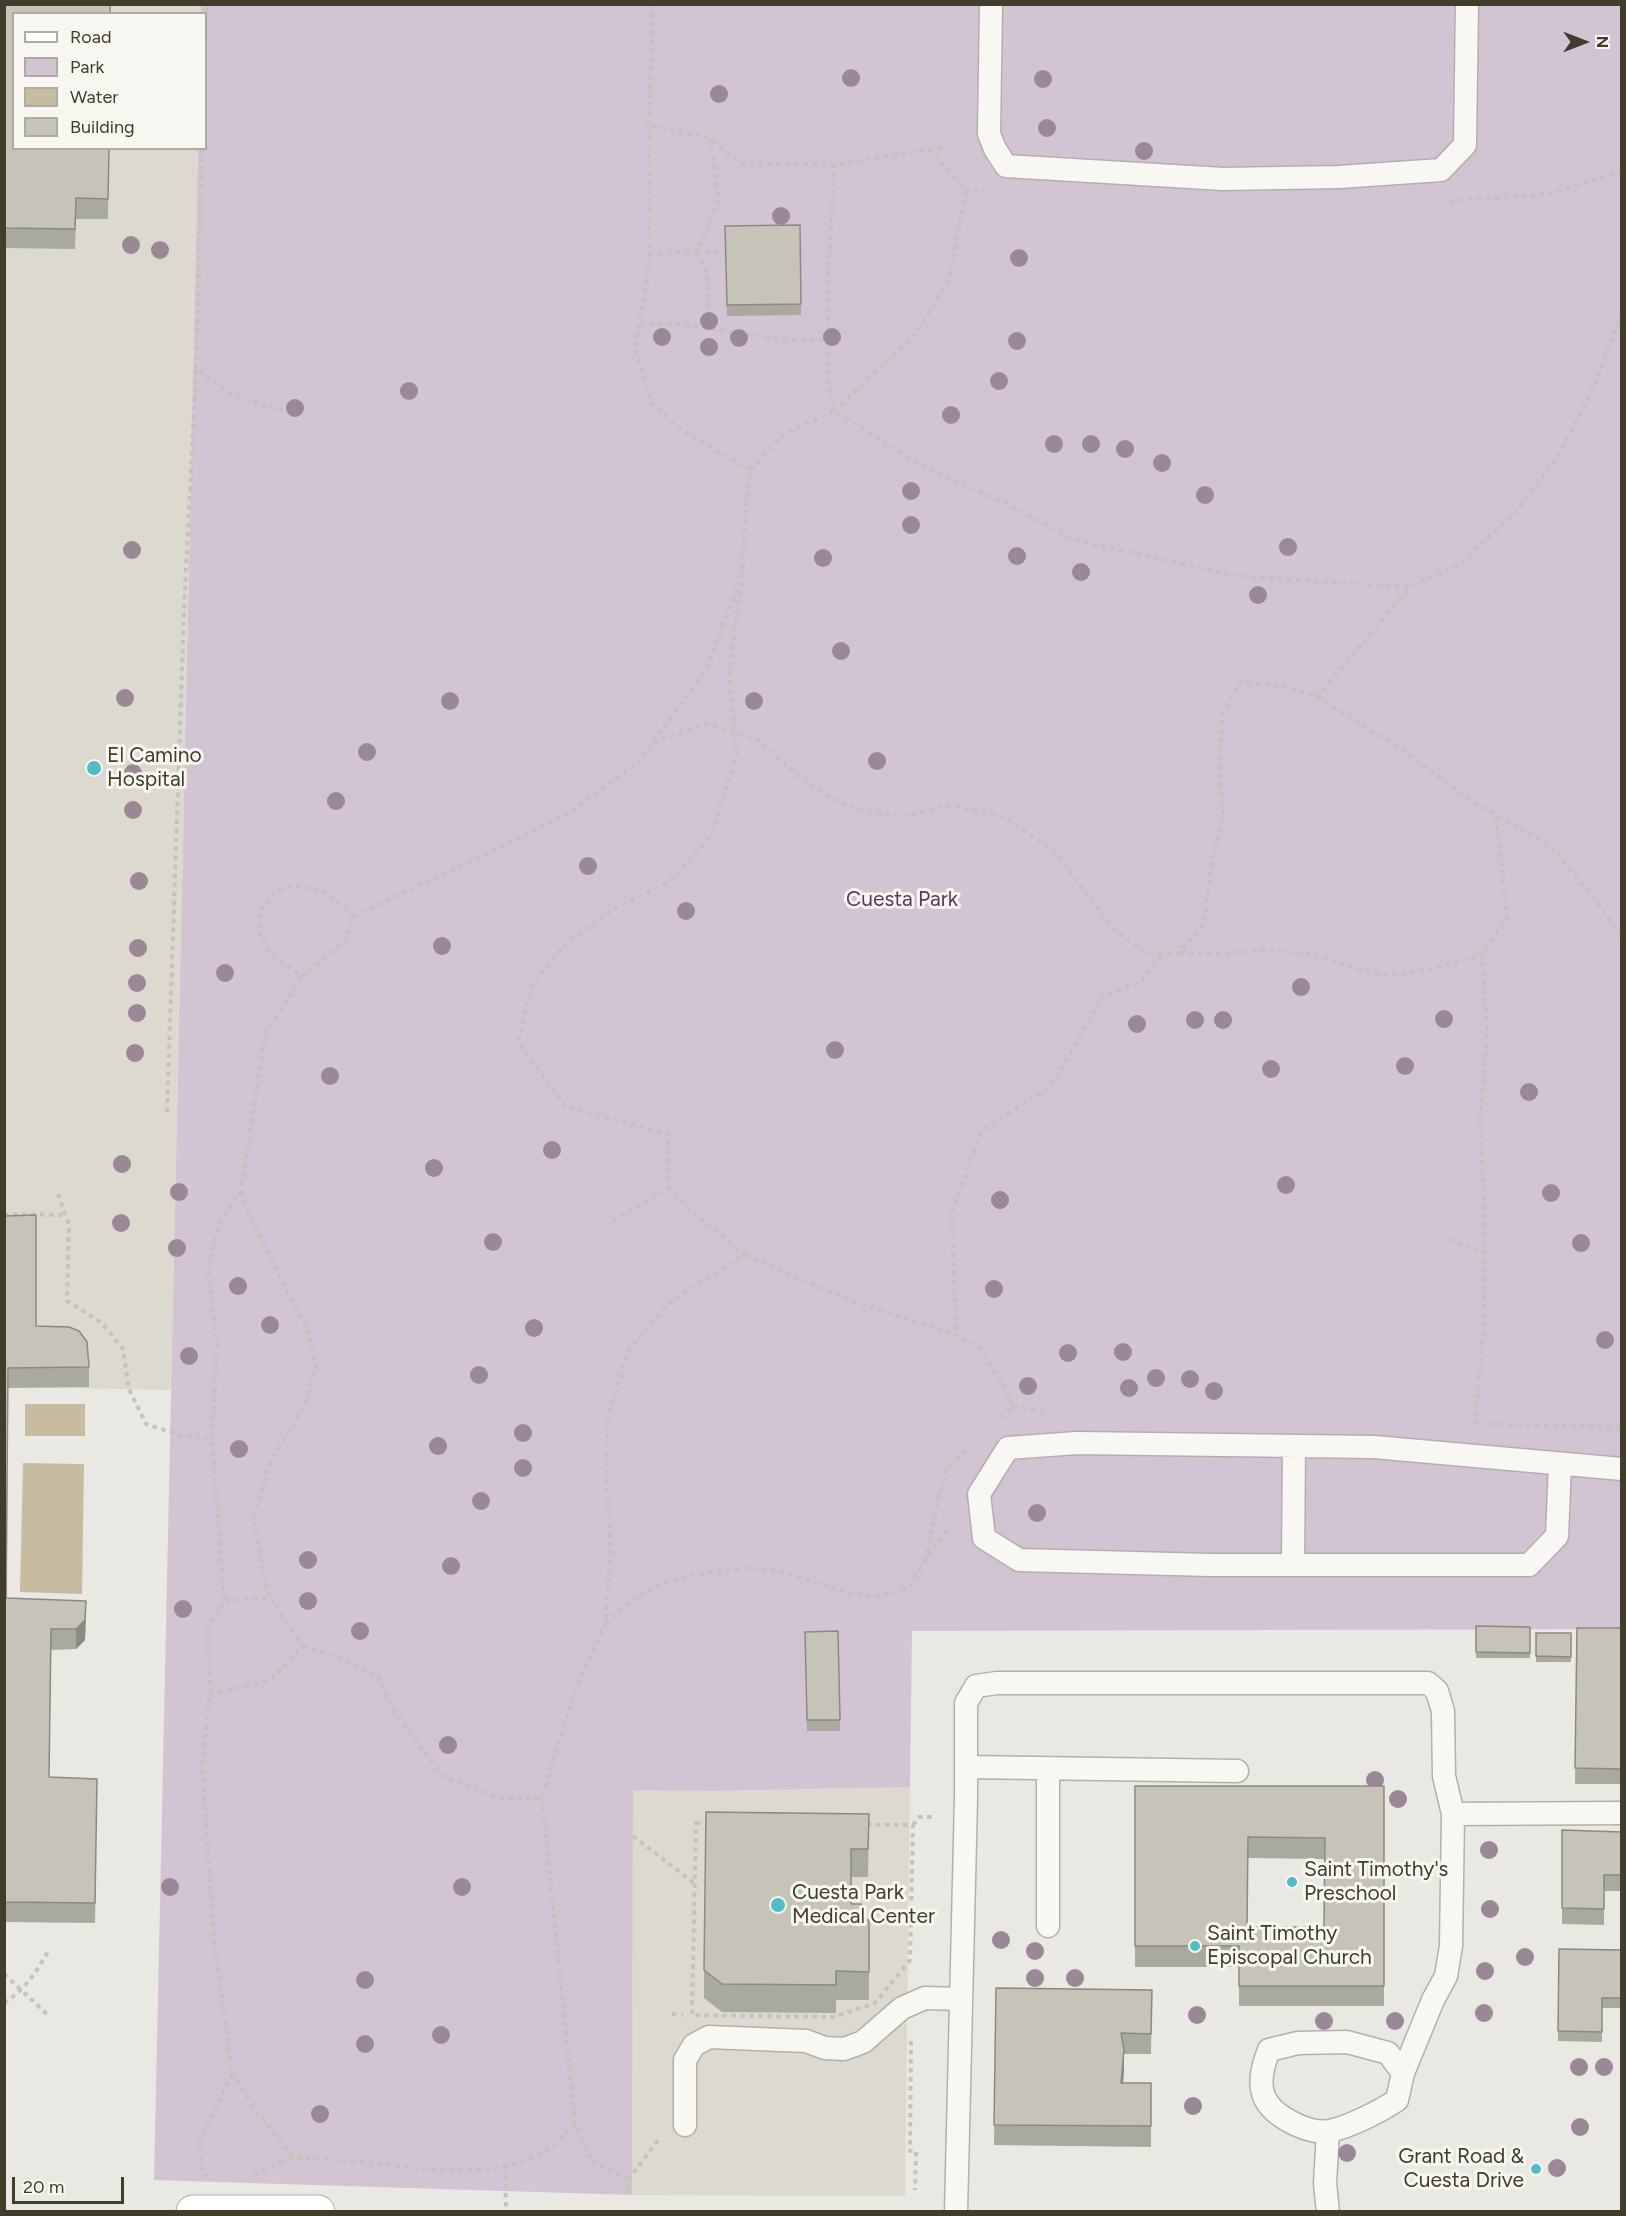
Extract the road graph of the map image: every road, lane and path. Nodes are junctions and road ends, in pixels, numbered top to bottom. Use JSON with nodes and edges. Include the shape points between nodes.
{"nodes":[{"id":1,"x":652,"y":4,"type":"edge"},
{"id":2,"x":991,"y":4,"type":"edge"},
{"id":3,"x":1467,"y":4,"type":"edge"},
{"id":4,"x":650,"y":125,"type":"junction"},
{"id":5,"x":710,"y":138,"type":"junction"},
{"id":6,"x":944,"y":147,"type":"dead end"},
{"id":7,"x":202,"y":150,"type":"edge"},
{"id":8,"x":834,"y":165,"type":"junction"},
{"id":9,"x":966,"y":190,"type":"dead end"},
{"id":10,"x":696,"y":252,"type":"junction"},
{"id":11,"x":726,"y":253,"type":"edge"},
{"id":12,"x":649,"y":254,"type":"junction"},
{"id":13,"x":1622,"y":312,"type":"edge"},
{"id":14,"x":639,"y":323,"type":"junction"},
{"id":15,"x":708,"y":328,"type":"junction"},
{"id":16,"x":828,"y":340,"type":"junction"},
{"id":17,"x":196,"y":369,"type":"junction"},
{"id":18,"x":834,"y":411,"type":"junction"},
{"id":19,"x":286,"y":412,"type":"dead end"},
{"id":20,"x":751,"y":470,"type":"junction"},
{"id":21,"x":742,"y":576,"type":"junction"},
{"id":22,"x":1409,"y":587,"type":"junction"},
{"id":23,"x":1317,"y":697,"type":"junction"},
{"id":24,"x":734,"y":730,"type":"junction"},
{"id":25,"x":653,"y":742,"type":"junction"},
{"id":26,"x":1494,"y":813,"type":"junction"},
{"id":27,"x":354,"y":916,"type":"junction"},
{"id":28,"x":1622,"y":938,"type":"edge"},
{"id":29,"x":1179,"y":953,"type":"junction"},
{"id":30,"x":1162,"y":954,"type":"junction"},
{"id":31,"x":1482,"y":955,"type":"junction"},
{"id":32,"x":302,"y":976,"type":"junction"},
{"id":33,"x":167,"y":1112,"type":"dead end"},
{"id":34,"x":669,"y":1188,"type":"junction"},
{"id":35,"x":241,"y":1191,"type":"junction"},
{"id":36,"x":58,"y":1194,"type":"dead end"},
{"id":37,"x":4,"y":1214,"type":"edge"},
{"id":38,"x":66,"y":1215,"type":"junction"},
{"id":39,"x":605,"y":1225,"type":"dead end"},
{"id":40,"x":1449,"y":1239,"type":"dead end"},
{"id":41,"x":1484,"y":1250,"type":"junction"},
{"id":42,"x":745,"y":1255,"type":"junction"},
{"id":43,"x":956,"y":1335,"type":"junction"},
{"id":44,"x":997,"y":1422,"type":"dead end"},
{"id":45,"x":1622,"y":1427,"type":"edge"},
{"id":46,"x":212,"y":1439,"type":"junction"},
{"id":47,"x":972,"y":1445,"type":"dead end"},
{"id":48,"x":1294,"y":1446,"type":"junction"},
{"id":49,"x":1560,"y":1464,"type":"junction"},
{"id":50,"x":1622,"y":1469,"type":"edge"},
{"id":51,"x":951,"y":1526,"type":"dead end"},
{"id":52,"x":925,"y":1561,"type":"junction"},
{"id":53,"x":1293,"y":1565,"type":"junction"},
{"id":54,"x":270,"y":1598,"type":"junction"},
{"id":55,"x":224,"y":1601,"type":"junction"},
{"id":56,"x":605,"y":1624,"type":"junction"},
{"id":57,"x":303,"y":1646,"type":"junction"},
{"id":58,"x":210,"y":1695,"type":"junction"},
{"id":59,"x":966,"y":1767,"type":"junction"},
{"id":60,"x":1048,"y":1768,"type":"junction"},
{"id":61,"x":1237,"y":1771,"type":"dead end"},
{"id":62,"x":542,"y":1798,"type":"junction"},
{"id":63,"x":1622,"y":1813,"type":"edge"},
{"id":64,"x":1453,"y":1814,"type":"junction"},
{"id":65,"x":942,"y":1817,"type":"dead end"},
{"id":66,"x":914,"y":1825,"type":"junction"},
{"id":67,"x":633,"y":1836,"type":"dead end"},
{"id":68,"x":695,"y":1883,"type":"junction"},
{"id":69,"x":1048,"y":1926,"type":"dead end"},
{"id":70,"x":49,"y":1950,"type":"dead end"},
{"id":71,"x":4,"y":1974,"type":"edge"},
{"id":72,"x":22,"y":1990,"type":"junction"},
{"id":73,"x":961,"y":1999,"type":"junction"},
{"id":74,"x":4,"y":2003,"type":"edge"},
{"id":75,"x":47,"y":2014,"type":"dead end"},
{"id":76,"x":911,"y":2037,"type":"dead end"},
{"id":77,"x":232,"y":2073,"type":"junction"},
{"id":78,"x":1403,"y":2073,"type":"junction"},
{"id":79,"x":575,"y":2123,"type":"junction"},
{"id":80,"x":685,"y":2125,"type":"dead end"},
{"id":81,"x":1328,"y":2132,"type":"junction"},
{"id":82,"x":662,"y":2135,"type":"dead end"},
{"id":83,"x":293,"y":2157,"type":"junction"},
{"id":84,"x":505,"y":2166,"type":"junction"},
{"id":85,"x":250,"y":2176,"type":"dead end"},
{"id":86,"x":207,"y":2180,"type":"dead end"},
{"id":87,"x":628,"y":2180,"type":"junction"},
{"id":88,"x":629,"y":2189,"type":"dead end"},
{"id":89,"x":915,"y":2190,"type":"dead end"},
{"id":90,"x":193,"y":2211,"type":"edge"},
{"id":91,"x":318,"y":2211,"type":"edge"},
{"id":92,"x":506,"y":2211,"type":"edge"},
{"id":93,"x":956,"y":2211,"type":"edge"},
{"id":94,"x":1328,"y":2211,"type":"edge"}],
"edges":[{"from":1,"to":4,"type":"path"},
{"from":2,"to":3,"type":"lane","via":[[989,134],[1006,166],[1223,178],[1339,177],[1441,170],[1465,145]]},
{"from":4,"to":5,"type":"path"},
{"from":4,"to":12,"type":"path"},
{"from":5,"to":8,"type":"path","via":[[739,163]]},
{"from":5,"to":10,"type":"path","via":[[719,201]]},
{"from":6,"to":8,"type":"path"},
{"from":7,"to":17,"type":"path"},
{"from":8,"to":16,"type":"path"},
{"from":9,"to":18,"type":"path","via":[[944,288],[916,334]]},
{"from":10,"to":11,"type":"path"},
{"from":10,"to":12,"type":"path"},
{"from":10,"to":15,"type":"path","via":[[707,273]]},
{"from":12,"to":14,"type":"path"},
{"from":13,"to":22,"type":"path","via":[[1591,394],[1543,477],[1514,514],[1461,563]]},
{"from":14,"to":15,"type":"path"},
{"from":14,"to":20,"type":"path","via":[[634,350],[653,405],[689,435]]},
{"from":15,"to":16,"type":"path","via":[[780,339]]},
{"from":16,"to":18,"type":"path","via":[[828,385]]},
{"from":17,"to":19,"type":"path","via":[[232,395]]},
{"from":17,"to":33,"type":"path"},
{"from":18,"to":20,"type":"path","via":[[784,434]]},
{"from":18,"to":22,"type":"path","via":[[927,469],[1006,503],[1074,540],[1238,576]]},
{"from":20,"to":21,"type":"path"},
{"from":21,"to":24,"type":"path","via":[[729,675]]},
{"from":21,"to":25,"type":"path","via":[[706,670]]},
{"from":22,"to":23,"type":"path"},
{"from":23,"to":26,"type":"path","via":[[1407,752],[1473,802]]},
{"from":23,"to":29,"type":"path","via":[[1283,686],[1240,682],[1222,715],[1223,817],[1212,861],[1204,924]]},
{"from":24,"to":25,"type":"path","via":[[708,724]]},
{"from":24,"to":30,"type":"path","via":[[757,739],[800,778],[846,806],[898,817],[950,805],[1004,817],[1052,849],[1113,928],[1144,953]]},
{"from":24,"to":34,"type":"path","via":[[737,753],[711,836],[668,883],[615,908],[566,944],[532,985],[518,1042],[565,1106],[668,1134]]},
{"from":25,"to":27,"type":"path","via":[[637,764],[570,812]]},
{"from":26,"to":28,"type":"path","via":[[1550,845]]},
{"from":26,"to":31,"type":"path","via":[[1507,917]]},
{"from":27,"to":32,"type":"path","via":[[344,942]]},
{"from":27,"to":32,"type":"path","via":[[326,893],[297,885],[276,891],[260,911],[260,937],[275,958]]},
{"from":29,"to":30,"type":"path"},
{"from":29,"to":31,"type":"path","via":[[1266,950],[1317,955],[1389,976]]},
{"from":30,"to":43,"type":"path","via":[[1141,982],[1103,996],[1051,1086],[981,1131],[952,1212]]},
{"from":31,"to":41,"type":"path","via":[[1487,1033],[1480,1123]]},
{"from":32,"to":35,"type":"path","via":[[265,1035]]},
{"from":34,"to":39,"type":"path"},
{"from":34,"to":42,"type":"path"},
{"from":35,"to":46,"type":"path","via":[[219,1223],[208,1269],[217,1344]]},
{"from":35,"to":54,"type":"path","via":[[274,1266],[307,1326],[316,1365],[305,1405],[271,1461],[254,1515]]},
{"from":36,"to":38,"type":"path"},
{"from":37,"to":38,"type":"path"},
{"from":38,"to":46,"type":"path","via":[[67,1301],[102,1323],[123,1349],[129,1389],[146,1424],[180,1435]]},
{"from":40,"to":41,"type":"path"},
{"from":41,"to":45,"type":"path","via":[[1484,1323],[1475,1423]]},
{"from":42,"to":43,"type":"path","via":[[852,1301]]},
{"from":42,"to":56,"type":"path","via":[[671,1301],[628,1351],[607,1421],[611,1552]]},
{"from":43,"to":44,"type":"path","via":[[978,1346],[1004,1386],[1013,1406]]},
{"from":46,"to":55,"type":"path"},
{"from":47,"to":52,"type":"path","via":[[948,1467]]},
{"from":48,"to":49,"type":"lane","via":[[1374,1448]]},
{"from":48,"to":53,"type":"lane"},
{"from":48,"to":53,"type":"lane","via":[[1077,1443],[1008,1448],[979,1494],[984,1538],[1019,1560]]},
{"from":49,"to":50,"type":"lane"},
{"from":49,"to":53,"type":"lane","via":[[1557,1536],[1529,1565]]},
{"from":51,"to":52,"type":"path"},
{"from":52,"to":56,"type":"path","via":[[910,1585],[896,1593],[874,1596],[850,1593],[773,1570],[743,1568],[687,1576],[661,1584],[635,1599]]},
{"from":54,"to":55,"type":"path"},
{"from":54,"to":57,"type":"path"},
{"from":55,"to":58,"type":"path","via":[[207,1630]]},
{"from":56,"to":62,"type":"path","via":[[575,1691]]},
{"from":57,"to":58,"type":"path","via":[[270,1680]]},
{"from":57,"to":62,"type":"path","via":[[378,1677],[393,1709],[442,1776],[500,1798]]},
{"from":58,"to":77,"type":"path","via":[[202,1766],[214,1939]]},
{"from":59,"to":60,"type":"lane"},
{"from":59,"to":64,"type":"lane","via":[[966,1703],[976,1686],[1428,1683],[1437,1691],[1443,1711],[1444,1776]]},
{"from":59,"to":73,"type":"lane"},
{"from":60,"to":61,"type":"lane"},
{"from":60,"to":69,"type":"lane"},
{"from":62,"to":79,"type":"path"},
{"from":63,"to":64,"type":"lane"},
{"from":64,"to":78,"type":"lane","via":[[1448,1966]]},
{"from":65,"to":66,"type":"path","via":[[919,1817]]},
{"from":66,"to":68,"type":"path","via":[[696,1823]]},
{"from":66,"to":68,"type":"path","via":[[910,1960],[875,2003],[834,2017],[692,2015]]},
{"from":67,"to":68,"type":"path"},
{"from":70,"to":72,"type":"path"},
{"from":71,"to":72,"type":"path"},
{"from":72,"to":74,"type":"path"},
{"from":72,"to":75,"type":"path"},
{"from":73,"to":80,"type":"lane","via":[[925,1998],[902,2008],[863,2042],[844,2049],[806,2041],[709,2037],[694,2045],[685,2060]]},
{"from":73,"to":93,"type":"lane"},
{"from":76,"to":89,"type":"path","via":[[910,2151],[916,2151]]},
{"from":77,"to":83,"type":"path"},
{"from":77,"to":86,"type":"path","via":[[199,2144]]},
{"from":78,"to":81,"type":"lane","via":[[1396,2100],[1380,2111]]},
{"from":78,"to":81,"type":"lane","via":[[1388,2053],[1347,2042],[1298,2043],[1269,2050],[1261,2070],[1264,2099],[1280,2117],[1308,2130]]},
{"from":79,"to":84,"type":"path","via":[[551,2148]]},
{"from":79,"to":87,"type":"path","via":[[592,2161]]},
{"from":81,"to":94,"type":"lane"},
{"from":82,"to":87,"type":"path"},
{"from":83,"to":84,"type":"path","via":[[417,2170],[472,2171]]},
{"from":83,"to":85,"type":"path"},
{"from":84,"to":92,"type":"path"},
{"from":87,"to":88,"type":"path"},
{"from":90,"to":91,"type":"main road"}]}
